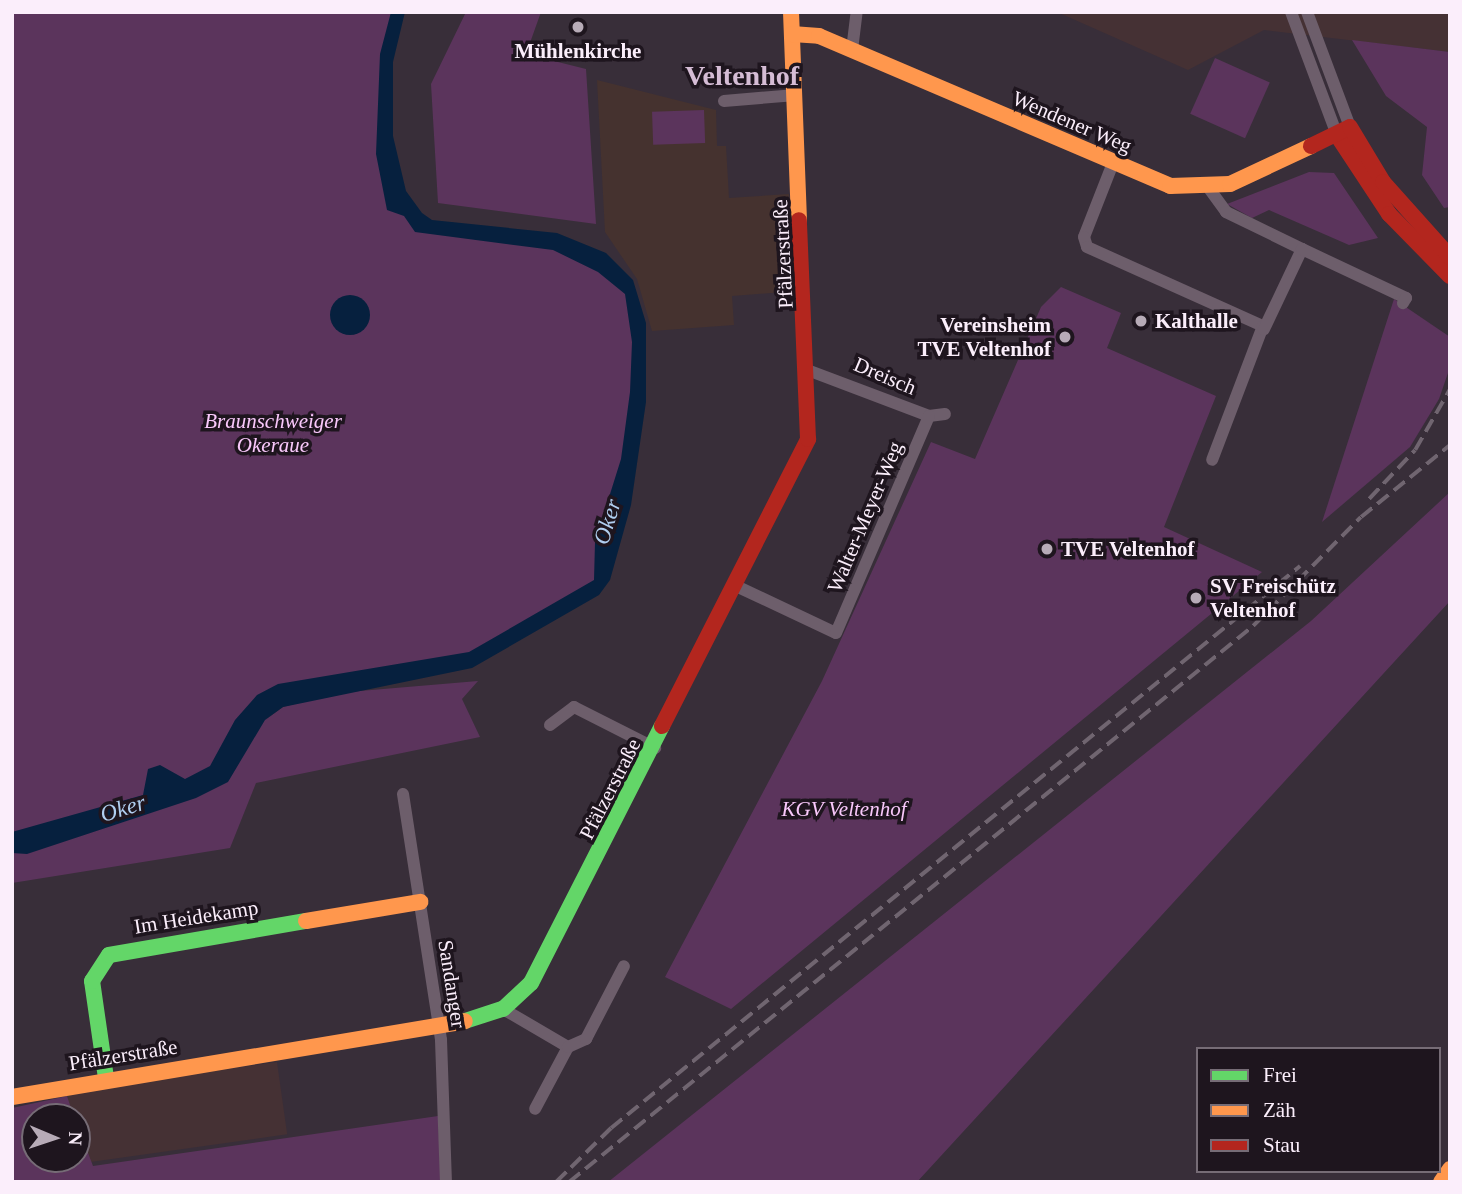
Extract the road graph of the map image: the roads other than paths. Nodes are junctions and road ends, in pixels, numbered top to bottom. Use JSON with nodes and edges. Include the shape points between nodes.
{"nodes":[{"id":1,"x":791,"y":12,"type":"edge"},
{"id":2,"x":857,"y":12,"type":"edge"},
{"id":3,"x":1291,"y":12,"type":"edge"},
{"id":4,"x":1307,"y":12,"type":"edge"},
{"id":5,"x":792,"y":34,"type":"junction"},
{"id":6,"x":852,"y":50,"type":"junction"},
{"id":7,"x":796,"y":95,"type":"junction"},
{"id":8,"x":724,"y":101,"type":"dead end"},
{"id":9,"x":1344,"y":131,"type":"junction"},
{"id":10,"x":1113,"y":163,"type":"junction"},
{"id":11,"x":1208,"y":187,"type":"junction"},
{"id":12,"x":1302,"y":249,"type":"junction"},
{"id":13,"x":1450,"y":257,"type":"edge"},
{"id":14,"x":1450,"y":276,"type":"edge"},
{"id":15,"x":1404,"y":303,"type":"dead end"},
{"id":16,"x":1264,"y":329,"type":"junction"},
{"id":17,"x":810,"y":371,"type":"junction"},
{"id":18,"x":945,"y":414,"type":"dead end"},
{"id":19,"x":929,"y":416,"type":"junction"},
{"id":20,"x":1212,"y":460,"type":"dead end"},
{"id":21,"x":736,"y":586,"type":"junction"},
{"id":22,"x":550,"y":725,"type":"dead end"},
{"id":23,"x":655,"y":748,"type":"junction"},
{"id":24,"x":403,"y":794,"type":"dead end"},
{"id":25,"x":420,"y":902,"type":"junction"},
{"id":26,"x":624,"y":966,"type":"dead end"},
{"id":27,"x":503,"y":1009,"type":"junction"},
{"id":28,"x":439,"y":1026,"type":"junction"},
{"id":29,"x":568,"y":1047,"type":"junction"},
{"id":30,"x":106,"y":1078,"type":"junction"},
{"id":31,"x":12,"y":1097,"type":"edge"},
{"id":32,"x":535,"y":1109,"type":"dead end"},
{"id":33,"x":1450,"y":1169,"type":"edge"},
{"id":34,"x":446,"y":1182,"type":"edge"},
{"id":35,"x":1441,"y":1182,"type":"edge"}],
"edges":[{"from":1,"to":5,"type":"street","name":"Pfälzerstraße"},
{"from":2,"to":6,"type":"street"},
{"from":3,"to":9,"type":"street"},
{"from":4,"to":9,"type":"street"},
{"from":5,"to":6,"type":"street","name":"Wendener Weg","via":[[819,36]]},
{"from":5,"to":7,"type":"street","name":"Pfälzerstraße"},
{"from":6,"to":10,"type":"street","name":"Wendener Weg"},
{"from":7,"to":8,"type":"street"},
{"from":7,"to":17,"type":"street","name":"Pfälzerstraße"},
{"from":9,"to":11,"type":"street","name":"Wendener Weg","via":[[1249,177]]},
{"from":9,"to":13,"type":"street"},
{"from":9,"to":14,"type":"street","via":[[1389,214]]},
{"from":10,"to":11,"type":"street","name":"Wendener Weg","via":[[1170,186]]},
{"from":10,"to":16,"type":"street","via":[[1084,237],[1087,247]]},
{"from":11,"to":12,"type":"street","via":[[1226,212]]},
{"from":12,"to":15,"type":"street","via":[[1406,298]]},
{"from":12,"to":16,"type":"street"},
{"from":16,"to":20,"type":"street"},
{"from":17,"to":19,"type":"street","name":"Dreisch"},
{"from":17,"to":21,"type":"street","name":"Pfälzerstraße","via":[[804,454]]},
{"from":18,"to":19,"type":"street","name":"Dreisch"},
{"from":19,"to":21,"type":"street","name":"Walter-Meyer-Weg","via":[[836,633]]},
{"from":21,"to":23,"type":"street","name":"Pfälzerstraße"},
{"from":22,"to":23,"type":"street","via":[[574,707]]},
{"from":23,"to":27,"type":"street","name":"Pfälzerstraße","via":[[540,968]]},
{"from":24,"to":25,"type":"street","name":"Sandanger"},
{"from":25,"to":28,"type":"street","name":"Sandanger"},
{"from":25,"to":30,"type":"street","name":"Im Heidekamp","via":[[108,954],[92,981]]},
{"from":26,"to":29,"type":"street","via":[[586,1038]]},
{"from":27,"to":28,"type":"street","name":"Pfälzerstraße"},
{"from":27,"to":29,"type":"street"},
{"from":28,"to":30,"type":"street","name":"Pfälzerstraße"},
{"from":28,"to":34,"type":"street","name":"Sandanger"},
{"from":29,"to":32,"type":"street"},
{"from":30,"to":31,"type":"street","name":"Pfälzerstraße"},
{"from":33,"to":35,"type":"street"}]}
